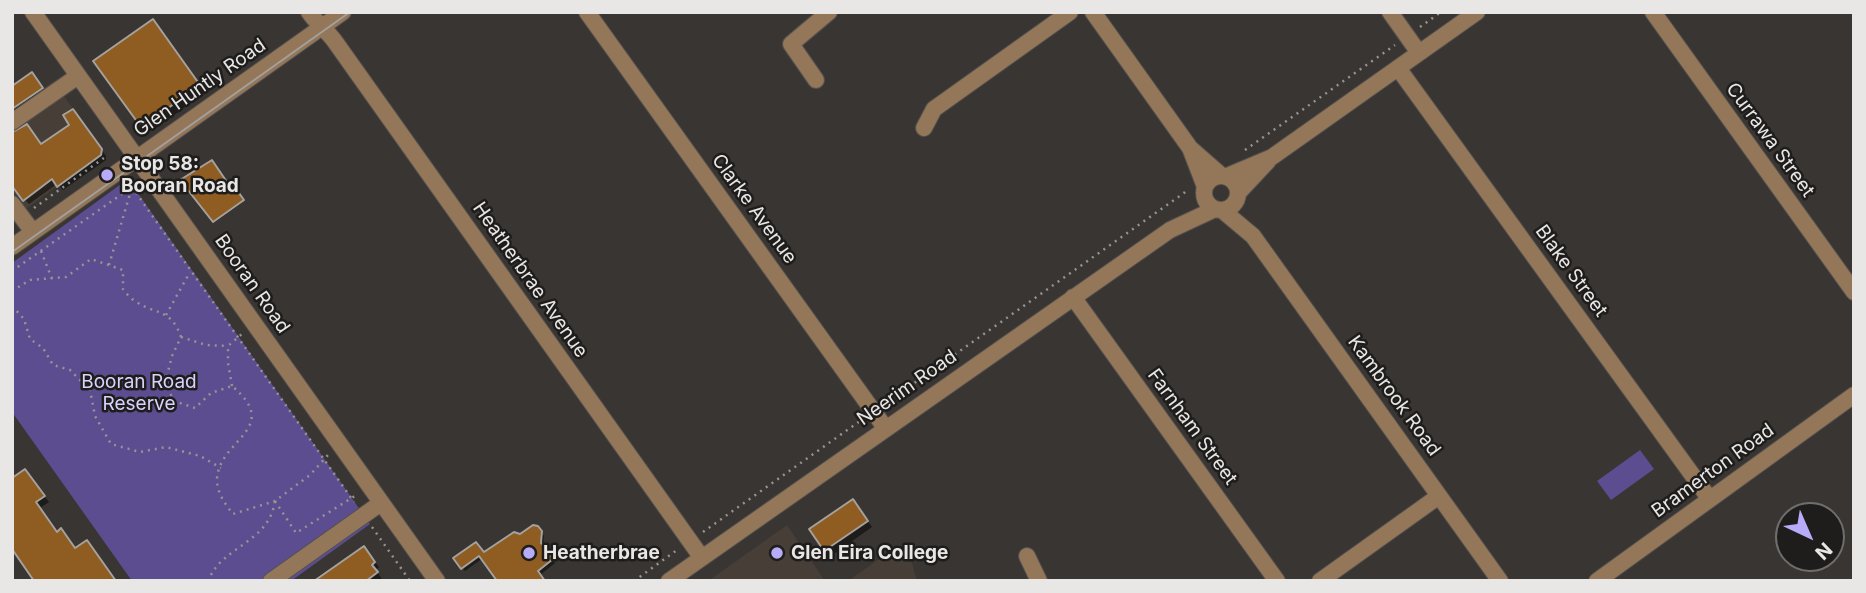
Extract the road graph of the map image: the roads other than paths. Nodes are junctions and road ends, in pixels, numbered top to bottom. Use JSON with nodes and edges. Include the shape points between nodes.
{"nodes":[{"id":1,"x":33,"y":12,"type":"edge"},
{"id":2,"x":309,"y":12,"type":"edge"},
{"id":3,"x":344,"y":12,"type":"edge"},
{"id":4,"x":587,"y":12,"type":"edge"},
{"id":5,"x":829,"y":12,"type":"edge"},
{"id":6,"x":1070,"y":12,"type":"edge"},
{"id":7,"x":1093,"y":12,"type":"edge"},
{"id":8,"x":1390,"y":12,"type":"edge"},
{"id":9,"x":1477,"y":12,"type":"edge"},
{"id":10,"x":1653,"y":12,"type":"edge"},
{"id":11,"x":323,"y":27,"type":"junction"},
{"id":12,"x":1419,"y":53,"type":"junction"},
{"id":13,"x":1398,"y":68,"type":"junction"},
{"id":14,"x":78,"y":76,"type":"junction"},
{"id":15,"x":816,"y":80,"type":"dead end"},
{"id":16,"x":12,"y":122,"type":"edge"},
{"id":17,"x":924,"y":128,"type":"dead end"},
{"id":18,"x":1190,"y":148,"type":"junction"},
{"id":19,"x":1272,"y":157,"type":"junction"},
{"id":20,"x":136,"y":159,"type":"junction"},
{"id":21,"x":1224,"y":176,"type":"junction"},
{"id":22,"x":1202,"y":186,"type":"junction"},
{"id":23,"x":1238,"y":195,"type":"junction"},
{"id":24,"x":17,"y":210,"type":"edge"},
{"id":25,"x":1218,"y":210,"type":"junction"},
{"id":26,"x":1170,"y":230,"type":"junction"},
{"id":27,"x":33,"y":232,"type":"junction"},
{"id":28,"x":1253,"y":236,"type":"junction"},
{"id":29,"x":12,"y":247,"type":"edge"},
{"id":30,"x":1854,"y":292,"type":"edge"},
{"id":31,"x":1073,"y":297,"type":"junction"},
{"id":32,"x":1854,"y":395,"type":"edge"},
{"id":33,"x":886,"y":429,"type":"junction"},
{"id":34,"x":1439,"y":496,"type":"junction"},
{"id":35,"x":1709,"y":498,"type":"junction"},
{"id":36,"x":381,"y":503,"type":"junction"},
{"id":37,"x":1027,"y":556,"type":"dead end"},
{"id":38,"x":702,"y":558,"type":"junction"},
{"id":39,"x":271,"y":581,"type":"edge"},
{"id":40,"x":437,"y":581,"type":"edge"},
{"id":41,"x":669,"y":581,"type":"edge"},
{"id":42,"x":1040,"y":581,"type":"edge"},
{"id":43,"x":1277,"y":581,"type":"edge"},
{"id":44,"x":1320,"y":581,"type":"edge"},
{"id":45,"x":1500,"y":581,"type":"edge"},
{"id":46,"x":1597,"y":581,"type":"edge"}],
"edges":[{"from":1,"to":14,"type":"street","name":"Booran Road"},
{"from":2,"to":11,"type":"street","name":"Heatherbrae Avenue"},
{"from":3,"to":11,"type":"street","name":"Glen Huntly Road"},
{"from":4,"to":33,"type":"street","name":"Clarke Avenue"},
{"from":5,"to":15,"type":"street","via":[[791,44]]},
{"from":6,"to":17,"type":"street","via":[[934,109]]},
{"from":7,"to":18,"type":"street"},
{"from":8,"to":12,"type":"street"},
{"from":9,"to":12,"type":"street"},
{"from":10,"to":30,"type":"street","name":"Currawa Street"},
{"from":11,"to":20,"type":"street","name":"Glen Huntly Road"},
{"from":11,"to":38,"type":"street","name":"Heatherbrae Avenue"},
{"from":12,"to":13,"type":"street"},
{"from":13,"to":19,"type":"street"},
{"from":13,"to":35,"type":"street","name":"Blake Street"},
{"from":14,"to":16,"type":"street"},
{"from":14,"to":20,"type":"street","name":"Booran Road"},
{"from":18,"to":21,"type":"street"},
{"from":18,"to":22,"type":"street"},
{"from":19,"to":21,"type":"street"},
{"from":19,"to":23,"type":"street"},
{"from":20,"to":27,"type":"street","name":"Glen Huntly Road"},
{"from":20,"to":36,"type":"street","name":"Booran Road"},
{"from":21,"to":22,"type":"street","via":[[1211,178]]},
{"from":21,"to":23,"type":"street","via":[[1235,183]]},
{"from":22,"to":25,"type":"street","via":[[1207,203]]},
{"from":22,"to":26,"type":"street","name":"Neerim Road"},
{"from":23,"to":25,"type":"street","via":[[1232,206]]},
{"from":23,"to":28,"type":"street","name":"Kambrook Road"},
{"from":24,"to":27,"type":"street"},
{"from":25,"to":26,"type":"street","name":"Neerim Road"},
{"from":25,"to":28,"type":"street","name":"Kambrook Road"},
{"from":26,"to":31,"type":"street","name":"Neerim Road"},
{"from":27,"to":29,"type":"street","name":"Glen Huntly Road"},
{"from":28,"to":34,"type":"street","name":"Kambrook Road"},
{"from":31,"to":33,"type":"street","name":"Neerim Road"},
{"from":31,"to":43,"type":"street","name":"Farnham Street"},
{"from":32,"to":35,"type":"street","name":"Bramerton Road"},
{"from":33,"to":38,"type":"street","name":"Neerim Road"},
{"from":34,"to":44,"type":"street"},
{"from":34,"to":45,"type":"street","name":"Kambrook Road"},
{"from":35,"to":46,"type":"street","name":"Bramerton Road"},
{"from":36,"to":39,"type":"street"},
{"from":36,"to":40,"type":"street","name":"Booran Road"},
{"from":37,"to":42,"type":"street"},
{"from":38,"to":41,"type":"street","name":"Neerim Road"}]}
